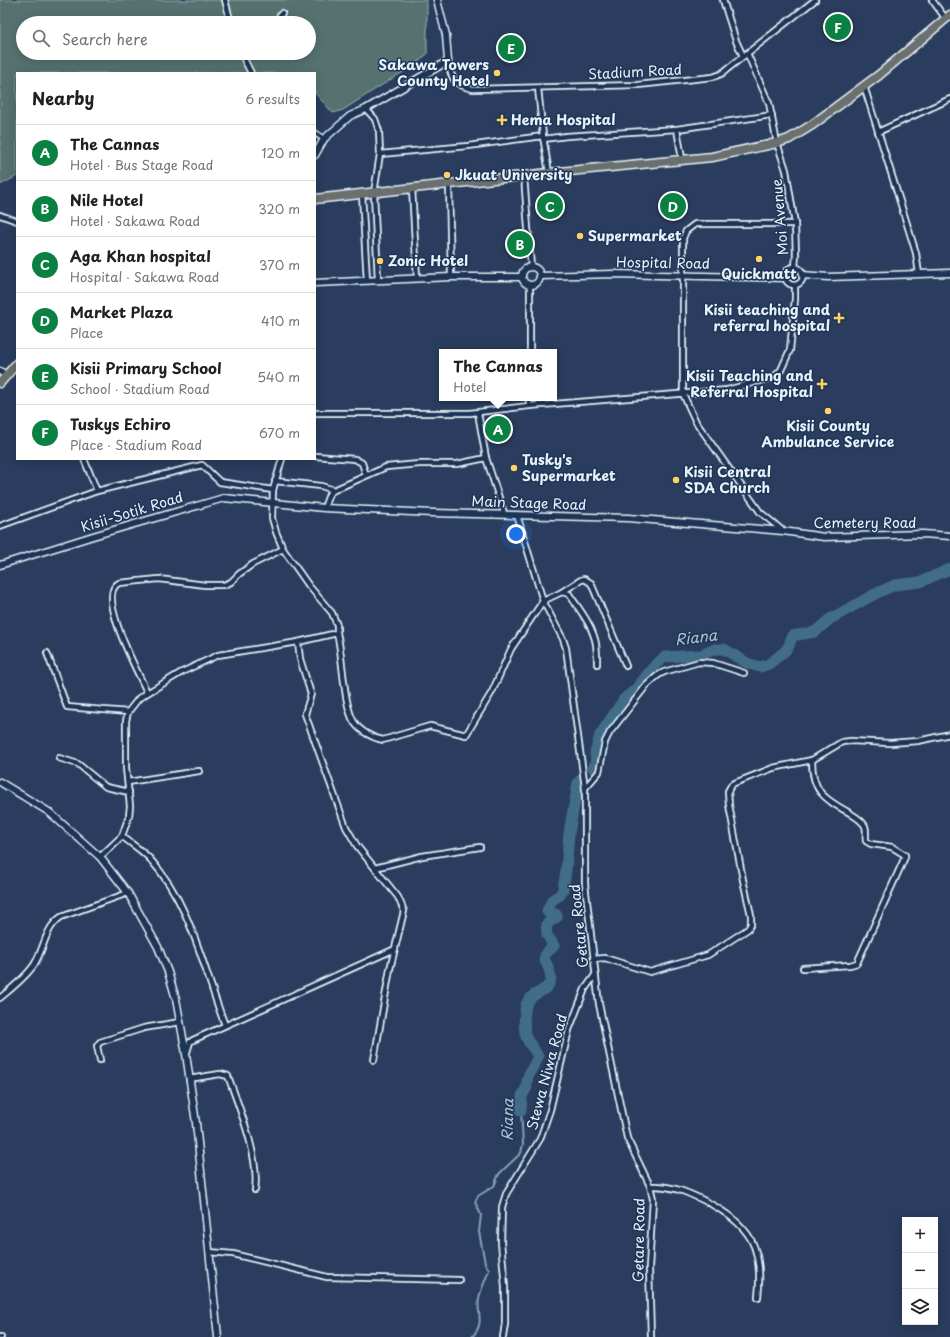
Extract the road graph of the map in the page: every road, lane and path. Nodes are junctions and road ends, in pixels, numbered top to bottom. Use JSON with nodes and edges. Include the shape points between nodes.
{"nodes":[{"id":1,"x":225,"y":0,"type":"edge"},
{"id":2,"x":438,"y":0,"type":"edge"},
{"id":3,"x":723,"y":0,"type":"edge"},
{"id":4,"x":815,"y":0,"type":"edge"},
{"id":5,"x":932,"y":0,"type":"edge"},
{"id":6,"x":282,"y":13,"type":"dead end"},
{"id":7,"x":229,"y":16,"type":"edge"},
{"id":8,"x":280,"y":16,"type":"edge"},
{"id":9,"x":948,"y":17,"type":"edge"},
{"id":10,"x":745,"y":54,"type":"junction"},
{"id":11,"x":244,"y":60,"type":"edge"},
{"id":12,"x":448,"y":61,"type":"junction"},
{"id":13,"x":250,"y":72,"type":"edge"},
{"id":14,"x":864,"y":86,"type":"junction"},
{"id":15,"x":538,"y":88,"type":"junction"},
{"id":16,"x":950,"y":99,"type":"edge"},
{"id":17,"x":366,"y":109,"type":"junction"},
{"id":18,"x":772,"y":115,"type":"junction"},
{"id":19,"x":677,"y":129,"type":"junction"},
{"id":20,"x":878,"y":132,"type":"junction"},
{"id":21,"x":316,"y":134,"type":"edge"},
{"id":22,"x":543,"y":138,"type":"junction"},
{"id":23,"x":324,"y":139,"type":"junction"},
{"id":24,"x":777,"y":143,"type":"junction"},
{"id":25,"x":316,"y":153,"type":"edge"},
{"id":26,"x":380,"y":154,"type":"junction"},
{"id":27,"x":682,"y":159,"type":"junction"},
{"id":28,"x":549,"y":173,"type":"junction"},
{"id":29,"x":524,"y":176,"type":"junction"},
{"id":30,"x":449,"y":184,"type":"junction"},
{"id":31,"x":412,"y":188,"type":"junction"},
{"id":32,"x":374,"y":193,"type":"junction"},
{"id":33,"x":362,"y":194,"type":"junction"},
{"id":34,"x":316,"y":199,"type":"edge"},
{"id":35,"x":0,"y":215,"type":"edge"},
{"id":36,"x":16,"y":221,"type":"edge"},
{"id":37,"x":795,"y":224,"type":"junction"},
{"id":38,"x":531,"y":267,"type":"junction"},
{"id":39,"x":795,"y":267,"type":"junction"},
{"id":40,"x":682,"y":274,"type":"junction"},
{"id":41,"x":919,"y":274,"type":"junction"},
{"id":42,"x":950,"y":274,"type":"edge"},
{"id":43,"x":802,"y":275,"type":"junction"},
{"id":44,"x":540,"y":276,"type":"junction"},
{"id":45,"x":450,"y":277,"type":"junction"},
{"id":46,"x":522,"y":277,"type":"junction"},
{"id":47,"x":418,"y":278,"type":"junction"},
{"id":48,"x":786,"y":278,"type":"junction"},
{"id":49,"x":378,"y":280,"type":"junction"},
{"id":50,"x":367,"y":281,"type":"junction"},
{"id":51,"x":316,"y":283,"type":"edge"},
{"id":52,"x":530,"y":285,"type":"junction"},
{"id":53,"x":795,"y":285,"type":"junction"},
{"id":54,"x":530,"y":349,"type":"edge"},
{"id":55,"x":16,"y":364,"type":"edge"},
{"id":56,"x":3,"y":373,"type":"edge"},
{"id":57,"x":0,"y":383,"type":"edge"},
{"id":58,"x":683,"y":394,"type":"junction"},
{"id":59,"x":529,"y":401,"type":"edge"},
{"id":60,"x":529,"y":406,"type":"junction"},
{"id":61,"x":316,"y":413,"type":"edge"},
{"id":62,"x":478,"y":413,"type":"junction"},
{"id":63,"x":316,"y":456,"type":"edge"},
{"id":64,"x":486,"y":458,"type":"junction"},
{"id":65,"x":84,"y":460,"type":"edge"},
{"id":66,"x":282,"y":460,"type":"edge"},
{"id":67,"x":366,"y":475,"type":"junction"},
{"id":68,"x":275,"y":481,"type":"junction"},
{"id":69,"x":273,"y":490,"type":"junction"},
{"id":70,"x":334,"y":490,"type":"junction"},
{"id":71,"x":97,"y":491,"type":"junction"},
{"id":72,"x":274,"y":502,"type":"junction"},
{"id":73,"x":324,"y":508,"type":"junction"},
{"id":74,"x":504,"y":513,"type":"junction"},
{"id":75,"x":518,"y":515,"type":"junction"},
{"id":76,"x":0,"y":526,"type":"edge"},
{"id":77,"x":782,"y":531,"type":"junction"},
{"id":78,"x":950,"y":536,"type":"edge"},
{"id":79,"x":283,"y":549,"type":"junction"},
{"id":80,"x":0,"y":565,"type":"edge"},
{"id":81,"x":562,"y":592,"type":"junction"},
{"id":82,"x":543,"y":601,"type":"junction"},
{"id":83,"x":337,"y":633,"type":"junction"},
{"id":84,"x":298,"y":642,"type":"junction"},
{"id":85,"x":47,"y":653,"type":"dead end"},
{"id":86,"x":597,"y":664,"type":"dead end"},
{"id":87,"x":626,"y":666,"type":"dead end"},
{"id":88,"x":744,"y":673,"type":"dead end"},
{"id":89,"x":147,"y":692,"type":"junction"},
{"id":90,"x":128,"y":712,"type":"junction"},
{"id":91,"x":950,"y":734,"type":"edge"},
{"id":92,"x":59,"y":758,"type":"dead end"},
{"id":93,"x":812,"y":760,"type":"junction"},
{"id":94,"x":200,"y":771,"type":"dead end"},
{"id":95,"x":0,"y":782,"type":"edge"},
{"id":96,"x":128,"y":782,"type":"junction"},
{"id":97,"x":585,"y":788,"type":"junction"},
{"id":98,"x":129,"y":792,"type":"junction"},
{"id":99,"x":122,"y":836,"type":"junction"},
{"id":100,"x":480,"y":846,"type":"dead end"},
{"id":101,"x":100,"y":857,"type":"junction"},
{"id":102,"x":375,"y":868,"type":"junction"},
{"id":103,"x":128,"y":893,"type":"junction"},
{"id":104,"x":395,"y":949,"type":"junction"},
{"id":105,"x":593,"y":959,"type":"junction"},
{"id":106,"x":803,"y":968,"type":"dead end"},
{"id":107,"x":595,"y":975,"type":"junction"},
{"id":108,"x":0,"y":998,"type":"edge"},
{"id":109,"x":180,"y":1022,"type":"junction"},
{"id":110,"x":226,"y":1025,"type":"junction"},
{"id":111,"x":186,"y":1054,"type":"junction"},
{"id":112,"x":100,"y":1060,"type":"dead end"},
{"id":113,"x":374,"y":1060,"type":"dead end"},
{"id":114,"x":189,"y":1079,"type":"junction"},
{"id":115,"x":650,"y":1186,"type":"junction"},
{"id":116,"x":255,"y":1190,"type":"dead end"},
{"id":117,"x":209,"y":1252,"type":"junction"},
{"id":118,"x":459,"y":1280,"type":"dead end"},
{"id":119,"x":758,"y":1297,"type":"dead end"},
{"id":120,"x":218,"y":1337,"type":"edge"},
{"id":121,"x":503,"y":1337,"type":"edge"},
{"id":122,"x":651,"y":1337,"type":"edge"}],
"edges":[{"from":1,"to":7,"type":"street"},
{"from":2,"to":12,"type":"street","via":[[446,35]]},
{"from":3,"to":10,"type":"street","name":"Moi Avenue","via":[[736,41]]},
{"from":4,"to":10,"type":"street","name":"Stadium Road"},
{"from":5,"to":9,"type":"street"},
{"from":6,"to":8,"type":"street"},
{"from":9,"to":14,"type":"highway"},
{"from":10,"to":15,"type":"street","name":"Stadium Road","via":[[721,74],[713,77],[638,85]]},
{"from":10,"to":18,"type":"street","name":"Moi Avenue"},
{"from":11,"to":13,"type":"street"},
{"from":12,"to":15,"type":"street","name":"Stadium Road","via":[[451,77],[463,87]]},
{"from":12,"to":17,"type":"street"},
{"from":14,"to":20,"type":"street"},
{"from":14,"to":24,"type":"highway","via":[[812,125]]},
{"from":15,"to":22,"type":"street"},
{"from":16,"to":20,"type":"street"},
{"from":17,"to":23,"type":"street","via":[[350,116]]},
{"from":17,"to":26,"type":"street","via":[[375,120],[379,131]]},
{"from":18,"to":19,"type":"street"},
{"from":18,"to":24,"type":"street","name":"Moi Avenue"},
{"from":19,"to":22,"type":"street"},
{"from":19,"to":27,"type":"street"},
{"from":20,"to":41,"type":"street","via":[[916,253]]},
{"from":21,"to":23,"type":"street"},
{"from":22,"to":26,"type":"street"},
{"from":22,"to":28,"type":"street"},
{"from":23,"to":25,"type":"street"},
{"from":24,"to":27,"type":"highway","via":[[712,157]]},
{"from":24,"to":37,"type":"street","name":"Moi Avenue","via":[[786,170]]},
{"from":26,"to":32,"type":"street"},
{"from":27,"to":28,"type":"highway"},
{"from":28,"to":29,"type":"highway"},
{"from":29,"to":30,"type":"highway"},
{"from":29,"to":38,"type":"street"},
{"from":30,"to":31,"type":"highway"},
{"from":30,"to":45,"type":"street"},
{"from":31,"to":32,"type":"highway"},
{"from":31,"to":47,"type":"street"},
{"from":32,"to":33,"type":"highway"},
{"from":32,"to":49,"type":"street"},
{"from":33,"to":34,"type":"highway"},
{"from":33,"to":50,"type":"street"},
{"from":35,"to":36,"type":"street"},
{"from":37,"to":39,"type":"street","name":"Moi Avenue"},
{"from":37,"to":40,"type":"street","via":[[695,224],[682,238]]},
{"from":38,"to":44,"type":"street","via":[[536,269]]},
{"from":38,"to":46,"type":"street","via":[[525,270]]},
{"from":39,"to":43,"type":"street"},
{"from":39,"to":48,"type":"street","via":[[787,271]]},
{"from":40,"to":44,"type":"street","name":"Hospital Road"},
{"from":40,"to":48,"type":"street","name":"Hospital Road"},
{"from":40,"to":58,"type":"street"},
{"from":41,"to":42,"type":"street"},
{"from":41,"to":43,"type":"street","via":[[828,277]]},
{"from":43,"to":53,"type":"street","via":[[802,280]]},
{"from":44,"to":52,"type":"street","via":[[537,283]]},
{"from":45,"to":46,"type":"street"},
{"from":45,"to":47,"type":"street"},
{"from":46,"to":52,"type":"street"},
{"from":47,"to":49,"type":"street"},
{"from":48,"to":53,"type":"street","via":[[789,283]]},
{"from":49,"to":50,"type":"street"},
{"from":50,"to":51,"type":"street"},
{"from":52,"to":54,"type":"street"},
{"from":53,"to":58,"type":"street","via":[[790,350],[781,370],[774,377],[728,390]]},
{"from":55,"to":56,"type":"highway"},
{"from":56,"to":57,"type":"highway"},
{"from":58,"to":60,"type":"street"},
{"from":58,"to":77,"type":"street","via":[[696,422],[760,512]]},
{"from":59,"to":60,"type":"street"},
{"from":60,"to":62,"type":"street"},
{"from":61,"to":62,"type":"street"},
{"from":62,"to":64,"type":"street"},
{"from":63,"to":67,"type":"street","via":[[355,459],[362,463]]},
{"from":64,"to":67,"type":"street","via":[[457,464],[386,467]]},
{"from":64,"to":74,"type":"street"},
{"from":65,"to":71,"type":"street"},
{"from":66,"to":68,"type":"street"},
{"from":67,"to":70,"type":"street"},
{"from":68,"to":69,"type":"street"},
{"from":68,"to":70,"type":"street"},
{"from":69,"to":71,"type":"street","via":[[220,482],[202,465]]},
{"from":69,"to":72,"type":"street"},
{"from":70,"to":73,"type":"street","via":[[329,494]]},
{"from":71,"to":76,"type":"street"},
{"from":72,"to":73,"type":"street","name":"Main Stage Road"},
{"from":72,"to":79,"type":"street","via":[[272,518]]},
{"from":72,"to":80,"type":"street","name":"Kisii-Sotik Road","via":[[224,498]]},
{"from":73,"to":74,"type":"street","name":"Main Stage Road"},
{"from":74,"to":75,"type":"street","name":"Main Stage Road"},
{"from":75,"to":77,"type":"street","name":"Main Stage Road","via":[[628,518]]},
{"from":75,"to":82,"type":"street","name":"Getare Road"},
{"from":77,"to":78,"type":"street","name":"Cemetery Road","via":[[824,537],[923,534]]},
{"from":79,"to":83,"type":"street","via":[[332,613]]},
{"from":79,"to":89,"type":"street","via":[[253,564],[231,582],[224,584],[205,585],[159,579],[114,585],[112,595],[116,621]]},
{"from":81,"to":82,"type":"street"},
{"from":81,"to":86,"type":"street","via":[[569,594],[593,634]]},
{"from":81,"to":87,"type":"street","via":[[581,580],[591,583]]},
{"from":82,"to":83,"type":"street","via":[[510,650],[492,692],[464,736],[430,726],[383,740],[362,730],[350,712]]},
{"from":82,"to":97,"type":"street","name":"Getare Road","via":[[566,648]]},
{"from":83,"to":84,"type":"street"},
{"from":84,"to":89,"type":"street","via":[[218,655]]},
{"from":84,"to":102,"type":"street","via":[[300,659],[311,694],[305,714],[316,748],[346,827],[354,842]]},
{"from":85,"to":90,"type":"street","via":[[68,707]]},
{"from":88,"to":97,"type":"street","via":[[713,663],[699,662],[657,676],[610,732],[605,742],[599,772]]},
{"from":89,"to":90,"type":"street"},
{"from":90,"to":96,"type":"street"},
{"from":91,"to":93,"type":"street","via":[[918,741],[890,743],[851,740],[842,742]]},
{"from":92,"to":98,"type":"street","via":[[78,764],[106,787]]},
{"from":93,"to":105,"type":"street","via":[[773,768],[729,787],[729,805],[751,915],[748,929],[708,955],[650,972],[605,958]]},
{"from":93,"to":106,"type":"street","via":[[813,778],[824,797],[861,821],[866,828],[866,841],[900,850],[905,858],[857,962],[850,965]]},
{"from":94,"to":96,"type":"street"},
{"from":95,"to":101,"type":"street","via":[[49,812]]},
{"from":96,"to":98,"type":"street"},
{"from":97,"to":105,"type":"street","name":"Getare Road","via":[[584,884]]},
{"from":98,"to":99,"type":"street","via":[[129,816]]},
{"from":99,"to":101,"type":"street"},
{"from":99,"to":110,"type":"street","via":[[149,858],[172,889],[195,937]]},
{"from":100,"to":102,"type":"street","via":[[422,856]]},
{"from":101,"to":103,"type":"street"},
{"from":102,"to":104,"type":"street","via":[[398,897],[404,911]]},
{"from":103,"to":108,"type":"street","via":[[61,917],[52,923],[34,966]]},
{"from":103,"to":109,"type":"street","via":[[163,959],[176,999]]},
{"from":104,"to":110,"type":"street"},
{"from":104,"to":113,"type":"street"},
{"from":105,"to":107,"type":"street","name":"Getare Road"},
{"from":107,"to":115,"type":"street","name":"Getare Road","via":[[627,1138]]},
{"from":107,"to":121,"type":"street","name":"Stewa Niwa Road","via":[[582,994],[569,1030],[550,1110],[540,1139],[506,1194],[502,1207],[501,1242],[505,1287]]},
{"from":109,"to":111,"type":"street"},
{"from":109,"to":112,"type":"street","via":[[144,1028],[100,1042],[97,1046]]},
{"from":110,"to":111,"type":"street","via":[[190,1042]]},
{"from":111,"to":114,"type":"street"},
{"from":114,"to":116,"type":"street","via":[[220,1074],[228,1076],[250,1148],[256,1178]]},
{"from":114,"to":117,"type":"street"},
{"from":115,"to":119,"type":"street","via":[[674,1187],[695,1196],[722,1210],[744,1229],[752,1240],[760,1263]]},
{"from":115,"to":122,"type":"street","name":"Getare Road","via":[[654,1210],[649,1268]]},
{"from":117,"to":118,"type":"street","via":[[233,1254],[327,1277]]},
{"from":117,"to":120,"type":"street"}]}
